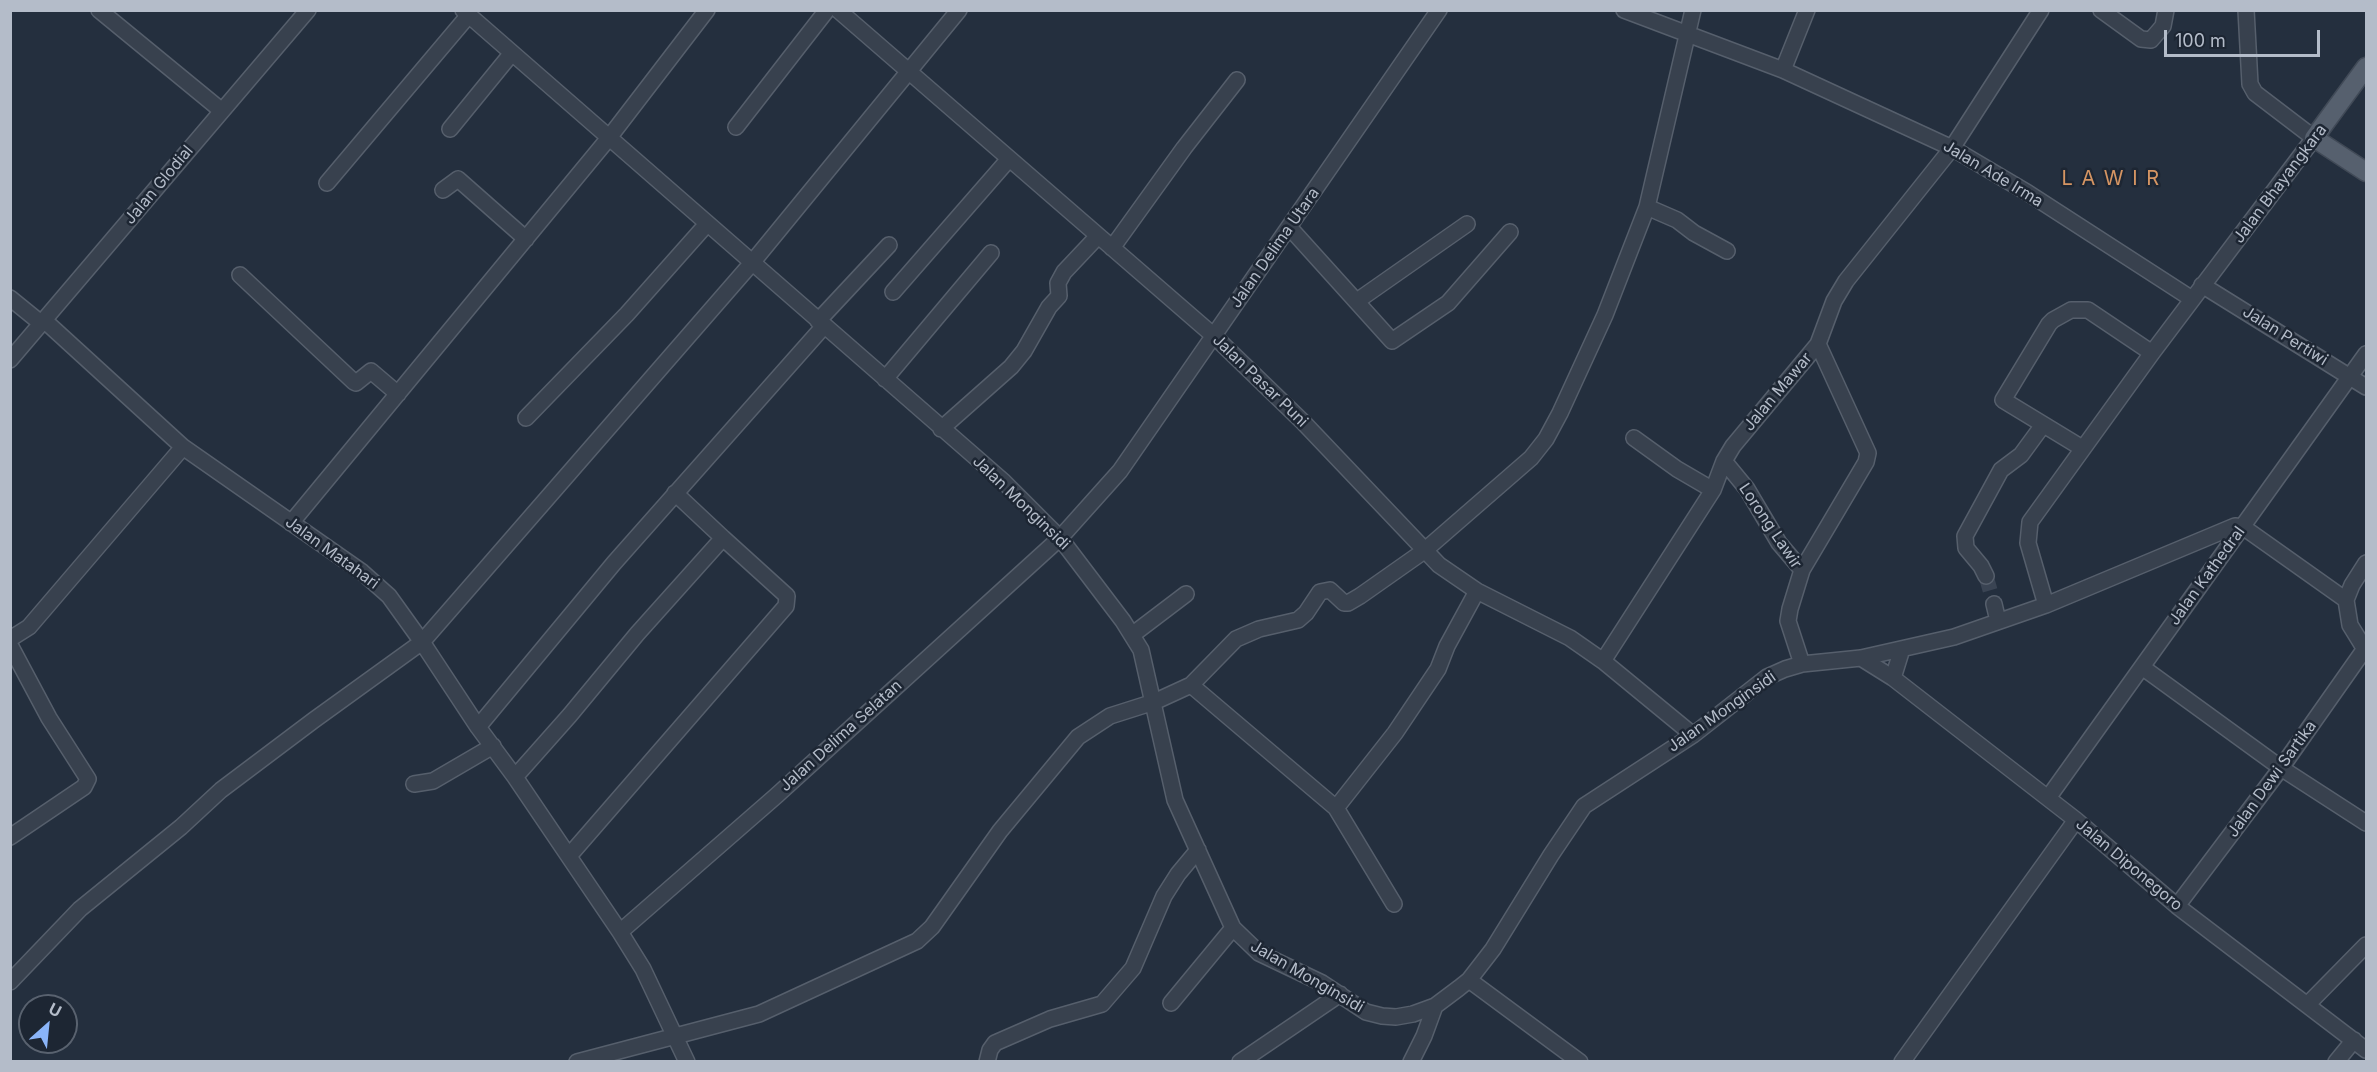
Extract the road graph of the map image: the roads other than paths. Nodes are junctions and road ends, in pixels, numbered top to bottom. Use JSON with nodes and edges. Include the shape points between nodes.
{"nodes":[{"id":1,"x":99,"y":10,"type":"edge"},
{"id":2,"x":308,"y":10,"type":"edge"},
{"id":3,"x":707,"y":10,"type":"edge"},
{"id":4,"x":827,"y":10,"type":"edge"},
{"id":5,"x":838,"y":10,"type":"edge"},
{"id":6,"x":959,"y":10,"type":"edge"},
{"id":7,"x":1439,"y":10,"type":"edge"},
{"id":8,"x":1624,"y":10,"type":"edge"},
{"id":9,"x":1693,"y":10,"type":"edge"},
{"id":10,"x":1807,"y":10,"type":"edge"},
{"id":11,"x":2041,"y":10,"type":"edge"},
{"id":12,"x":2101,"y":10,"type":"edge"},
{"id":13,"x":2166,"y":10,"type":"edge"},
{"id":14,"x":2246,"y":10,"type":"edge"},
{"id":15,"x":465,"y":13,"type":"edge"},
{"id":16,"x":1688,"y":36,"type":"junction"},
{"id":17,"x":512,"y":53,"type":"junction"},
{"id":18,"x":2367,"y":67,"type":"edge"},
{"id":19,"x":1783,"y":70,"type":"junction"},
{"id":20,"x":908,"y":72,"type":"junction"},
{"id":21,"x":1237,"y":80,"type":"dead end"},
{"id":22,"x":222,"y":111,"type":"junction"},
{"id":23,"x":736,"y":127,"type":"dead end"},
{"id":24,"x":450,"y":129,"type":"dead end"},
{"id":25,"x":2314,"y":138,"type":"junction"},
{"id":26,"x":608,"y":139,"type":"junction"},
{"id":27,"x":1952,"y":148,"type":"junction"},
{"id":28,"x":1009,"y":159,"type":"junction"},
{"id":29,"x":2367,"y":172,"type":"edge"},
{"id":30,"x":327,"y":183,"type":"dead end"},
{"id":31,"x":443,"y":190,"type":"dead end"},
{"id":32,"x":1647,"y":207,"type":"junction"},
{"id":33,"x":1467,"y":224,"type":"dead end"},
{"id":34,"x":706,"y":225,"type":"junction"},
{"id":35,"x":1290,"y":228,"type":"junction"},
{"id":36,"x":1510,"y":232,"type":"dead end"},
{"id":37,"x":1098,"y":236,"type":"junction"},
{"id":38,"x":526,"y":239,"type":"junction"},
{"id":39,"x":889,"y":245,"type":"dead end"},
{"id":40,"x":1112,"y":248,"type":"junction"},
{"id":41,"x":1727,"y":251,"type":"dead end"},
{"id":42,"x":991,"y":253,"type":"dead end"},
{"id":43,"x":751,"y":264,"type":"junction"},
{"id":44,"x":240,"y":275,"type":"dead end"},
{"id":45,"x":2202,"y":285,"type":"junction"},
{"id":46,"x":893,"y":292,"type":"dead end"},
{"id":47,"x":10,"y":298,"type":"edge"},
{"id":48,"x":2192,"y":299,"type":"junction"},
{"id":49,"x":1357,"y":301,"type":"junction"},
{"id":50,"x":43,"y":322,"type":"junction"},
{"id":51,"x":821,"y":324,"type":"junction"},
{"id":52,"x":1214,"y":336,"type":"junction"},
{"id":53,"x":1818,"y":344,"type":"junction"},
{"id":54,"x":2152,"y":353,"type":"junction"},
{"id":55,"x":2367,"y":354,"type":"edge"},
{"id":56,"x":10,"y":360,"type":"edge"},
{"id":57,"x":2350,"y":376,"type":"junction"},
{"id":58,"x":885,"y":379,"type":"junction"},
{"id":59,"x":2367,"y":387,"type":"edge"},
{"id":60,"x":398,"y":394,"type":"junction"},
{"id":61,"x":526,"y":418,"type":"dead end"},
{"id":62,"x":2043,"y":425,"type":"junction"},
{"id":63,"x":941,"y":429,"type":"junction"},
{"id":64,"x":1634,"y":438,"type":"dead end"},
{"id":65,"x":183,"y":447,"type":"junction"},
{"id":66,"x":2082,"y":448,"type":"junction"},
{"id":67,"x":1724,"y":461,"type":"junction"},
{"id":68,"x":1713,"y":490,"type":"junction"},
{"id":69,"x":675,"y":493,"type":"junction"},
{"id":70,"x":291,"y":523,"type":"junction"},
{"id":71,"x":2243,"y":526,"type":"junction"},
{"id":72,"x":723,"y":538,"type":"junction"},
{"id":73,"x":1060,"y":538,"type":"junction"},
{"id":74,"x":1424,"y":551,"type":"junction"},
{"id":75,"x":2367,"y":563,"type":"edge"},
{"id":76,"x":1802,"y":570,"type":"junction"},
{"id":77,"x":1986,"y":576,"type":"tunnel mouth"},
{"id":78,"x":1477,"y":591,"type":"junction"},
{"id":79,"x":1186,"y":594,"type":"dead end"},
{"id":80,"x":2346,"y":600,"type":"junction"},
{"id":81,"x":1994,"y":604,"type":"tunnel mouth"},
{"id":82,"x":2046,"y":605,"type":"junction"},
{"id":83,"x":1998,"y":621,"type":"junction"},
{"id":84,"x":1132,"y":635,"type":"junction"},
{"id":85,"x":10,"y":639,"type":"edge"},
{"id":86,"x":422,"y":642,"type":"junction"},
{"id":87,"x":10,"y":645,"type":"edge"},
{"id":88,"x":1902,"y":650,"type":"junction"},
{"id":89,"x":2365,"y":651,"type":"edge"},
{"id":90,"x":1861,"y":658,"type":"junction"},
{"id":91,"x":1603,"y":661,"type":"junction"},
{"id":92,"x":1802,"y":664,"type":"junction"},
{"id":93,"x":2142,"y":667,"type":"junction"},
{"id":94,"x":1893,"y":678,"type":"junction"},
{"id":95,"x":1191,"y":685,"type":"junction"},
{"id":96,"x":1154,"y":702,"type":"junction"},
{"id":97,"x":478,"y":727,"type":"junction"},
{"id":98,"x":1692,"y":735,"type":"junction"},
{"id":99,"x":493,"y":746,"type":"junction"},
{"id":100,"x":2281,"y":768,"type":"junction"},
{"id":101,"x":515,"y":777,"type":"junction"},
{"id":102,"x":414,"y":784,"type":"dead end"},
{"id":103,"x":2048,"y":798,"type":"junction"},
{"id":104,"x":1335,"y":808,"type":"junction"},
{"id":105,"x":2076,"y":820,"type":"junction"},
{"id":106,"x":2367,"y":823,"type":"edge"},
{"id":107,"x":10,"y":837,"type":"edge"},
{"id":108,"x":1198,"y":850,"type":"junction"},
{"id":109,"x":569,"y":856,"type":"junction"},
{"id":110,"x":1394,"y":904,"type":"dead end"},
{"id":111,"x":2177,"y":906,"type":"junction"},
{"id":112,"x":1233,"y":928,"type":"junction"},
{"id":113,"x":620,"y":932,"type":"junction"},
{"id":114,"x":2367,"y":945,"type":"edge"},
{"id":115,"x":1469,"y":980,"type":"junction"},
{"id":116,"x":10,"y":982,"type":"edge"},
{"id":117,"x":1340,"y":994,"type":"junction"},
{"id":118,"x":1171,"y":1003,"type":"dead end"},
{"id":119,"x":2308,"y":1004,"type":"junction"},
{"id":120,"x":1434,"y":1006,"type":"junction"},
{"id":121,"x":674,"y":1036,"type":"junction"},
{"id":122,"x":2354,"y":1040,"type":"junction"},
{"id":123,"x":2367,"y":1050,"type":"edge"},
{"id":124,"x":577,"y":1062,"type":"edge"},
{"id":125,"x":687,"y":1062,"type":"edge"},
{"id":126,"x":987,"y":1062,"type":"edge"},
{"id":127,"x":1240,"y":1062,"type":"edge"},
{"id":128,"x":1411,"y":1062,"type":"edge"},
{"id":129,"x":1580,"y":1062,"type":"edge"},
{"id":130,"x":1902,"y":1062,"type":"edge"},
{"id":131,"x":2336,"y":1062,"type":"edge"}],
"edges":[{"from":1,"to":22,"type":"street"},
{"from":2,"to":22,"type":"street","name":"Jalan Glodial"},
{"from":3,"to":26,"type":"street"},
{"from":4,"to":23,"type":"street"},
{"from":5,"to":20,"type":"street","name":"Jalan Pasar Puni"},
{"from":6,"to":20,"type":"street"},
{"from":7,"to":35,"type":"street","name":"Jalan Delima Utara"},
{"from":8,"to":16,"type":"street","name":"Jalan Ade Irma"},
{"from":9,"to":16,"type":"street"},
{"from":10,"to":19,"type":"street"},
{"from":11,"to":27,"type":"street","name":"Jalan Mawar"},
{"from":12,"to":13,"type":"street","via":[[2141,39],[2151,40],[2163,26]]},
{"from":14,"to":25,"type":"street","via":[[2250,84],[2255,93]]},
{"from":15,"to":17,"type":"street","name":"Jalan Monginsidi"},
{"from":15,"to":30,"type":"street"},
{"from":16,"to":19,"type":"street","name":"Jalan Ade Irma"},
{"from":16,"to":32,"type":"street"},
{"from":17,"to":24,"type":"street"},
{"from":17,"to":26,"type":"street","name":"Jalan Monginsidi"},
{"from":18,"to":25,"type":"main road","name":"Jalan Bhayangkara"},
{"from":19,"to":27,"type":"street","name":"Jalan Ade Irma"},
{"from":20,"to":28,"type":"street","name":"Jalan Pasar Puni"},
{"from":20,"to":43,"type":"street"},
{"from":21,"to":40,"type":"street"},
{"from":22,"to":50,"type":"street","name":"Jalan Glodial"},
{"from":25,"to":29,"type":"main road"},
{"from":25,"to":45,"type":"street","name":"Jalan Bhayangkara"},
{"from":26,"to":34,"type":"street","name":"Jalan Monginsidi"},
{"from":26,"to":38,"type":"street"},
{"from":27,"to":48,"type":"street","name":"Jalan Ade Irma"},
{"from":27,"to":53,"type":"street","name":"Jalan Mawar","via":[[1846,281],[1833,301]]},
{"from":28,"to":37,"type":"street","name":"Jalan Pasar Puni"},
{"from":28,"to":46,"type":"street"},
{"from":31,"to":38,"type":"street","via":[[458,179]]},
{"from":32,"to":41,"type":"street"},
{"from":32,"to":74,"type":"street","via":[[1605,315],[1546,439],[1531,458]]},
{"from":33,"to":49,"type":"street"},
{"from":34,"to":43,"type":"street","name":"Jalan Monginsidi"},
{"from":34,"to":61,"type":"street"},
{"from":35,"to":49,"type":"street"},
{"from":35,"to":52,"type":"street","name":"Jalan Delima Utara"},
{"from":36,"to":49,"type":"street","via":[[1448,303],[1394,341]]},
{"from":37,"to":40,"type":"street","name":"Jalan Pasar Puni"},
{"from":37,"to":63,"type":"street","via":[[1064,272],[1058,283],[1059,296],[1024,351]]},
{"from":38,"to":60,"type":"street"},
{"from":39,"to":51,"type":"street"},
{"from":40,"to":52,"type":"street","name":"Jalan Pasar Puni"},
{"from":42,"to":58,"type":"street"},
{"from":43,"to":51,"type":"street","name":"Jalan Monginsidi"},
{"from":43,"to":86,"type":"street"},
{"from":44,"to":60,"type":"street","via":[[352,381],[371,371]]},
{"from":45,"to":48,"type":"street","name":"Jalan Bhayangkara"},
{"from":45,"to":57,"type":"street","name":"Jalan Pertiwi"},
{"from":47,"to":50,"type":"street","name":"Jalan Matahari"},
{"from":48,"to":54,"type":"street","name":"Jalan Bhayangkara"},
{"from":50,"to":56,"type":"street","name":"Jalan Glodial"},
{"from":50,"to":65,"type":"street","name":"Jalan Matahari"},
{"from":51,"to":58,"type":"street","name":"Jalan Monginsidi"},
{"from":51,"to":69,"type":"street"},
{"from":52,"to":73,"type":"street","name":"Jalan Delima Utara","via":[[1120,471]]},
{"from":52,"to":74,"type":"street","name":"Jalan Pasar Puni","via":[[1368,488]]},
{"from":53,"to":67,"type":"street","name":"Jalan Mawar","via":[[1732,446]]},
{"from":53,"to":76,"type":"street","via":[[1867,449],[1867,457]]},
{"from":54,"to":62,"type":"street","via":[[2088,310],[2071,310],[2053,320],[2003,399]]},
{"from":54,"to":66,"type":"street","name":"Jalan Bhayangkara"},
{"from":55,"to":57,"type":"street","name":"Jalan Kathedral"},
{"from":57,"to":59,"type":"street","name":"Jalan Pertiwi"},
{"from":57,"to":71,"type":"street","name":"Jalan Kathedral"},
{"from":58,"to":63,"type":"street","name":"Jalan Monginsidi"},
{"from":60,"to":70,"type":"street"},
{"from":62,"to":66,"type":"street"},
{"from":62,"to":77,"type":"street","via":[[2021,455],[2001,470],[1965,536],[1966,548]]},
{"from":63,"to":73,"type":"street","name":"Jalan Monginsidi","via":[[1004,482]]},
{"from":64,"to":68,"type":"street"},
{"from":65,"to":70,"type":"street","name":"Jalan Matahari"},
{"from":65,"to":85,"type":"street","via":[[28,627]]},
{"from":66,"to":82,"type":"street","name":"Jalan Bhayangkara","via":[[2028,529],[2028,543]]},
{"from":67,"to":68,"type":"street","name":"Jalan Mawar"},
{"from":67,"to":76,"type":"street","name":"Lorong Lawir"},
{"from":68,"to":91,"type":"street","name":"Jalan Mawar"},
{"from":69,"to":72,"type":"street"},
{"from":69,"to":97,"type":"street"},
{"from":70,"to":86,"type":"street","name":"Jalan Matahari","via":[[380,586]]},
{"from":71,"to":80,"type":"street"},
{"from":71,"to":82,"type":"street","name":"Jalan Monginsidi","via":[[2226,529]]},
{"from":71,"to":93,"type":"street","name":"Jalan Kathedral"},
{"from":72,"to":101,"type":"street"},
{"from":72,"to":109,"type":"street","via":[[787,596],[786,606]]},
{"from":73,"to":84,"type":"street","name":"Jalan Monginsidi"},
{"from":73,"to":113,"type":"street","name":"Jalan Delima Selatan"},
{"from":74,"to":78,"type":"street","name":"Jalan Pasar Puni"},
{"from":74,"to":95,"type":"street","via":[[1348,603],[1325,589],[1298,620],[1236,639]]},
{"from":75,"to":80,"type":"street"},
{"from":76,"to":92,"type":"street","name":"Lorong Lawir","via":[[1788,621]]},
{"from":78,"to":91,"type":"street","name":"Jalan Pasar Puni","via":[[1569,638]]},
{"from":78,"to":104,"type":"street","via":[[1438,669],[1395,733]]},
{"from":79,"to":84,"type":"street"},
{"from":80,"to":89,"type":"street","via":[[2350,625]]},
{"from":81,"to":83,"type":"street"},
{"from":82,"to":83,"type":"street","name":"Jalan Monginsidi"},
{"from":83,"to":88,"type":"street","name":"Jalan Monginsidi"},
{"from":84,"to":96,"type":"street","name":"Jalan Monginsidi","via":[[1145,662]]},
{"from":86,"to":97,"type":"street","name":"Jalan Matahari"},
{"from":86,"to":116,"type":"street","via":[[221,790],[80,909]]},
{"from":87,"to":107,"type":"street","via":[[49,718],[88,779],[84,787]]},
{"from":88,"to":90,"type":"street","name":"Jalan Monginsidi"},
{"from":88,"to":94,"type":"street"},
{"from":89,"to":100,"type":"street","name":"Jalan Dewi Sartika"},
{"from":90,"to":92,"type":"street","name":"Jalan Monginsidi"},
{"from":90,"to":94,"type":"street","name":"Jalan Diponegoro"},
{"from":91,"to":98,"type":"street","name":"Jalan Pasar Puni"},
{"from":92,"to":98,"type":"street","name":"Jalan Monginsidi","via":[[1767,677]]},
{"from":93,"to":100,"type":"street"},
{"from":93,"to":103,"type":"street","name":"Jalan Kathedral"},
{"from":94,"to":103,"type":"street","name":"Jalan Diponegoro"},
{"from":95,"to":96,"type":"street"},
{"from":95,"to":104,"type":"street"},
{"from":96,"to":108,"type":"street","name":"Jalan Monginsidi","via":[[1175,800]]},
{"from":96,"to":121,"type":"street","via":[[1110,716],[1078,737],[1000,831],[932,927],[917,941],[759,1014]]},
{"from":97,"to":99,"type":"street","name":"Jalan Matahari"},
{"from":98,"to":115,"type":"street","name":"Jalan Monginsidi","via":[[1584,806]]},
{"from":99,"to":101,"type":"street","name":"Jalan Matahari"},
{"from":99,"to":102,"type":"street","via":[[433,782]]},
{"from":100,"to":106,"type":"street"},
{"from":100,"to":111,"type":"street","name":"Jalan Dewi Sartika"},
{"from":101,"to":109,"type":"street","name":"Jalan Matahari"},
{"from":103,"to":105,"type":"street","name":"Jalan Diponegoro"},
{"from":104,"to":110,"type":"street"},
{"from":105,"to":111,"type":"street","name":"Jalan Diponegoro"},
{"from":105,"to":130,"type":"street"},
{"from":108,"to":112,"type":"street","name":"Jalan Monginsidi"},
{"from":108,"to":126,"type":"street","via":[[1164,896],[1132,968],[1102,1004],[1050,1019],[995,1043]]},
{"from":109,"to":113,"type":"street","name":"Jalan Matahari"},
{"from":111,"to":119,"type":"street","name":"Jalan Diponegoro"},
{"from":112,"to":117,"type":"street","name":"Jalan Monginsidi","via":[[1259,953]]},
{"from":112,"to":118,"type":"street"},
{"from":113,"to":121,"type":"street","name":"Jalan Matahari","via":[[644,969]]},
{"from":114,"to":119,"type":"street"},
{"from":115,"to":120,"type":"street","name":"Jalan Monginsidi"},
{"from":115,"to":129,"type":"street"},
{"from":117,"to":120,"type":"street","name":"Jalan Monginsidi","via":[[1366,1012],[1382,1016],[1413,1014]]},
{"from":117,"to":127,"type":"street"},
{"from":119,"to":122,"type":"street","name":"Jalan Diponegoro"},
{"from":120,"to":128,"type":"street"},
{"from":121,"to":124,"type":"street"},
{"from":121,"to":125,"type":"street","name":"Jalan Matahari"},
{"from":122,"to":123,"type":"street","name":"Jalan Diponegoro"},
{"from":122,"to":131,"type":"street"}]}
